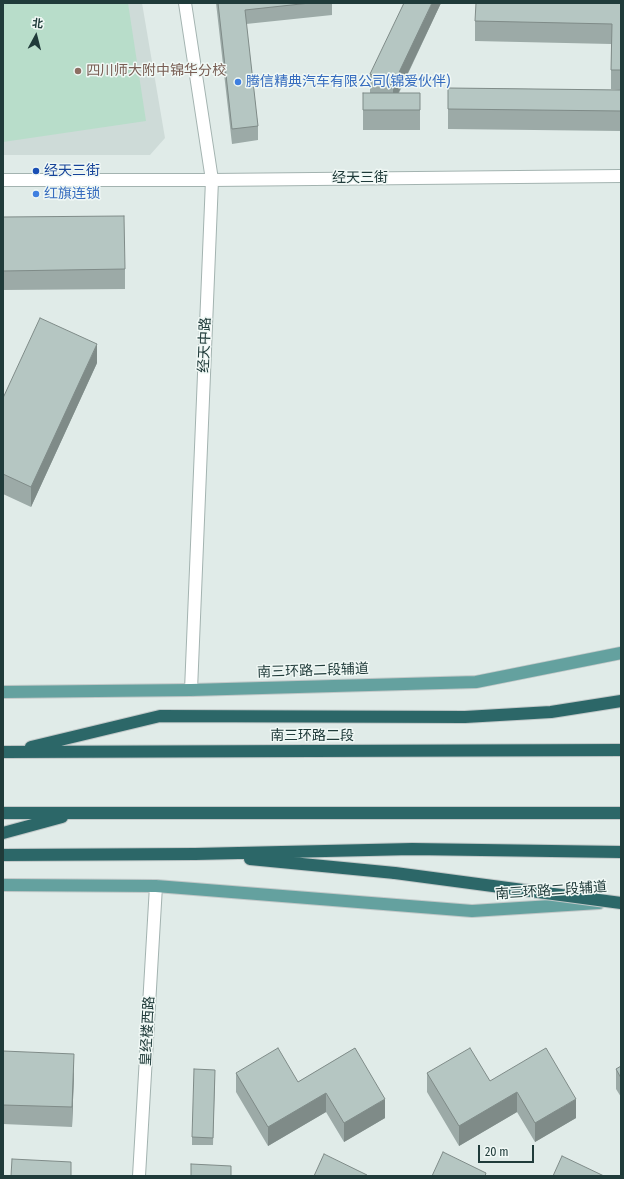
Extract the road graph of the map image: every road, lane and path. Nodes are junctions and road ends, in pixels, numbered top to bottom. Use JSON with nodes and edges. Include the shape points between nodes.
{"nodes":[{"id":1,"x":186,"y":3,"type":"edge"},
{"id":2,"x":621,"y":176,"type":"edge"},
{"id":3,"x":3,"y":180,"type":"edge"},
{"id":4,"x":212,"y":180,"type":"junction"},
{"id":5,"x":621,"y":653,"type":"edge"},
{"id":6,"x":191,"y":690,"type":"junction"},
{"id":7,"x":3,"y":692,"type":"edge"},
{"id":8,"x":621,"y":701,"type":"edge"},
{"id":9,"x":621,"y":750,"type":"edge"},
{"id":10,"x":6,"y":752,"type":"edge"},
{"id":11,"x":3,"y":813,"type":"edge"},
{"id":12,"x":76,"y":813,"type":"junction"},
{"id":13,"x":621,"y":813,"type":"edge"},
{"id":14,"x":3,"y":833,"type":"edge"},
{"id":15,"x":621,"y":852,"type":"edge"},
{"id":16,"x":195,"y":854,"type":"junction"},
{"id":17,"x":3,"y":855,"type":"edge"},
{"id":18,"x":3,"y":885,"type":"edge"},
{"id":19,"x":156,"y":886,"type":"junction"},
{"id":20,"x":621,"y":902,"type":"edge"},
{"id":21,"x":139,"y":1176,"type":"edge"}],
"edges":[{"from":1,"to":4,"type":"street","name":"经天中路"},
{"from":2,"to":4,"type":"street","name":"经天三街"},
{"from":3,"to":4,"type":"street","name":"经天三街"},
{"from":4,"to":6,"type":"street","name":"经天中路"},
{"from":5,"to":6,"type":"main road","name":"南三环路二段辅道","via":[[476,682]]},
{"from":6,"to":7,"type":"main road","name":"南三环路二段辅道"},
{"from":8,"to":10,"type":"highway","via":[[551,712],[464,717],[160,716]]},
{"from":9,"to":10,"type":"highway","name":"南三环路二段"},
{"from":11,"to":12,"type":"highway"},
{"from":12,"to":13,"type":"highway"},
{"from":12,"to":14,"type":"highway"},
{"from":15,"to":16,"type":"highway","via":[[412,849]]},
{"from":16,"to":17,"type":"highway"},
{"from":16,"to":20,"type":"highway","bridge":true,"via":[[395,874]]},
{"from":18,"to":19,"type":"main road","name":"南三环路二段辅道"},
{"from":19,"to":20,"type":"main road","name":"南三环路二段辅道","via":[[472,911]]},
{"from":19,"to":21,"type":"street","name":"皇经楼西路"}]}
